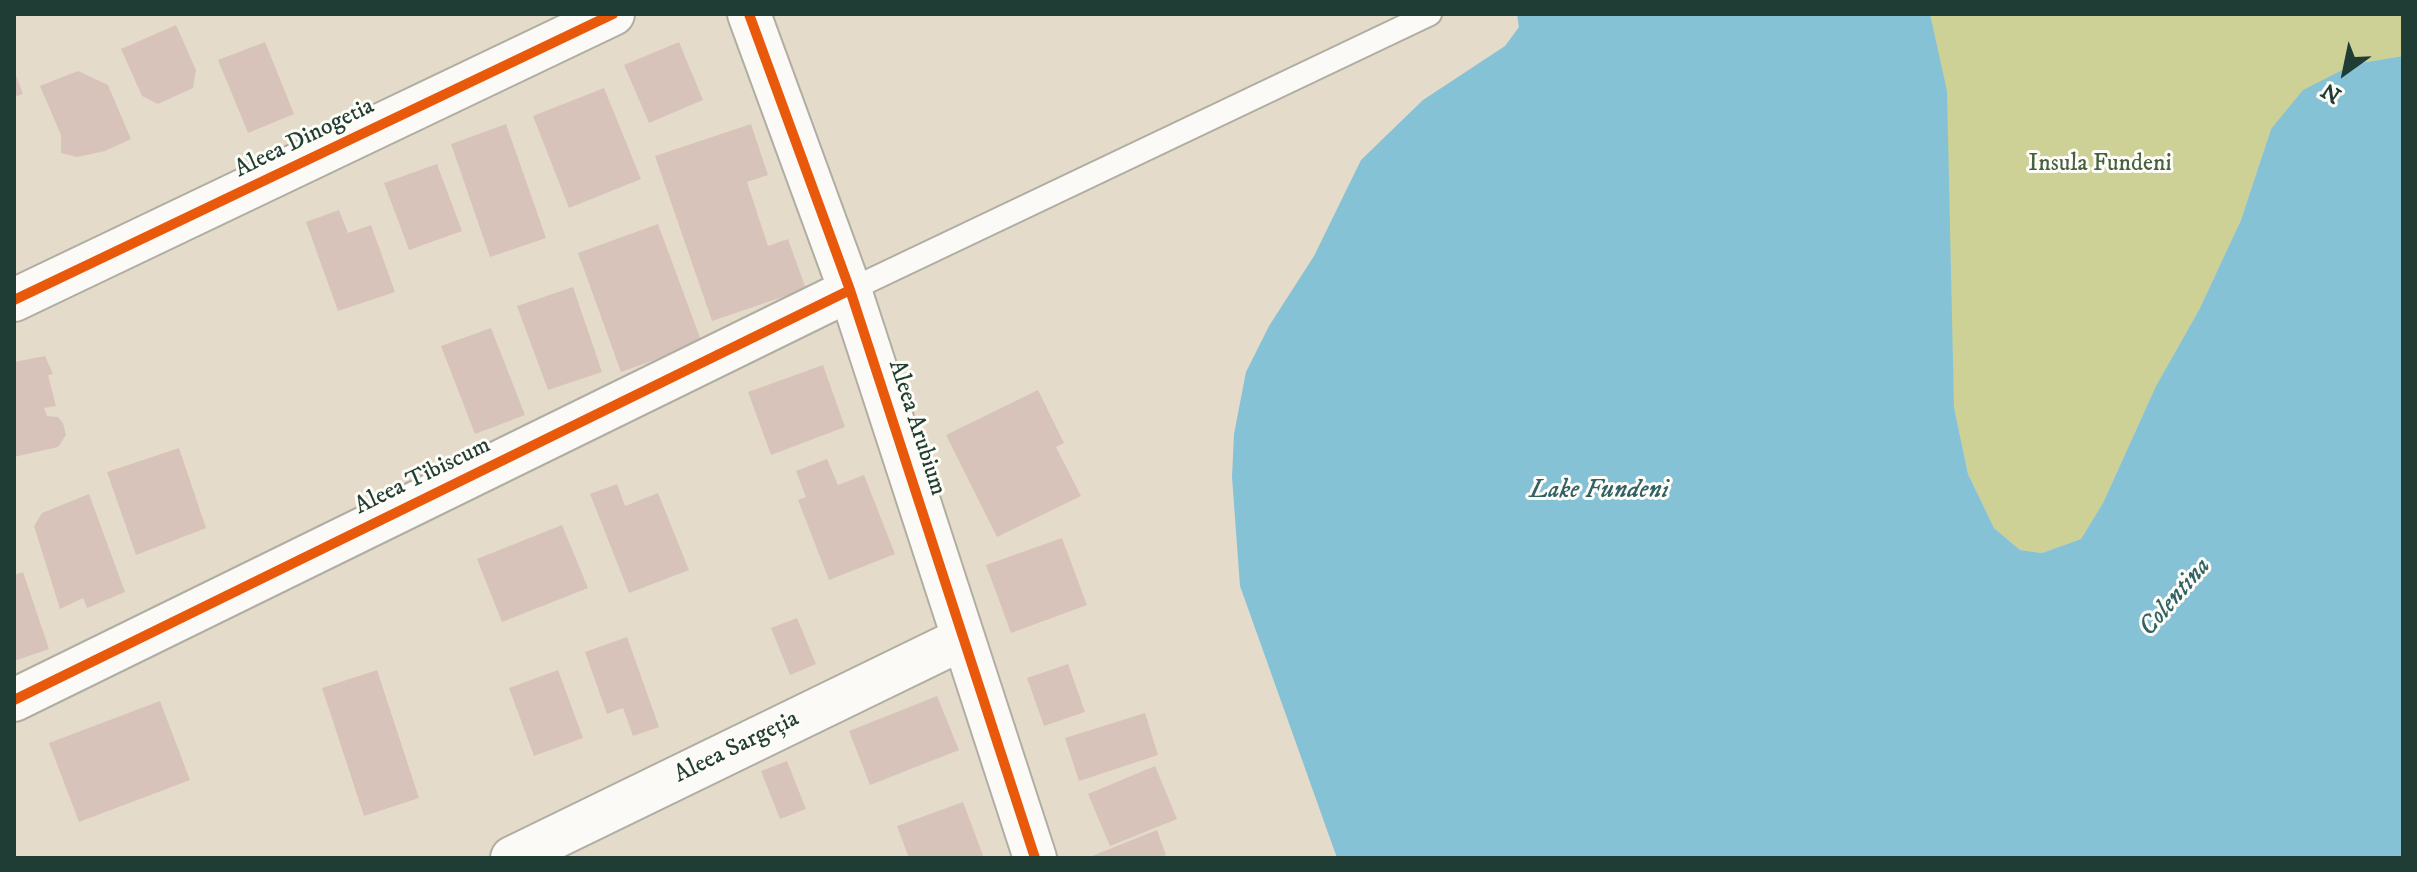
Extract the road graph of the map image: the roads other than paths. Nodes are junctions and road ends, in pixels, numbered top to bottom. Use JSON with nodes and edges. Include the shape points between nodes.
{"nodes":[{"id":1,"x":613,"y":14,"type":"edge"},
{"id":2,"x":749,"y":14,"type":"edge"},
{"id":3,"x":1430,"y":14,"type":"edge"},
{"id":4,"x":850,"y":290,"type":"junction"},
{"id":5,"x":14,"y":300,"type":"edge"},
{"id":6,"x":962,"y":639,"type":"junction"},
{"id":7,"x":14,"y":700,"type":"edge"},
{"id":8,"x":512,"y":858,"type":"edge"},
{"id":9,"x":1035,"y":858,"type":"edge"}],
"edges":[{"from":1,"to":5,"type":"street","name":"Aleea Dinogetia"},
{"from":2,"to":4,"type":"street","name":"Aleea Arubium"},
{"from":3,"to":4,"type":"lane"},
{"from":4,"to":6,"type":"street","name":"Aleea Arubium"},
{"from":4,"to":7,"type":"street","name":"Aleea Tibiscum"},
{"from":6,"to":8,"type":"street","name":"Aleea Sargeția"},
{"from":6,"to":9,"type":"street","name":"Aleea Arubium"}]}
